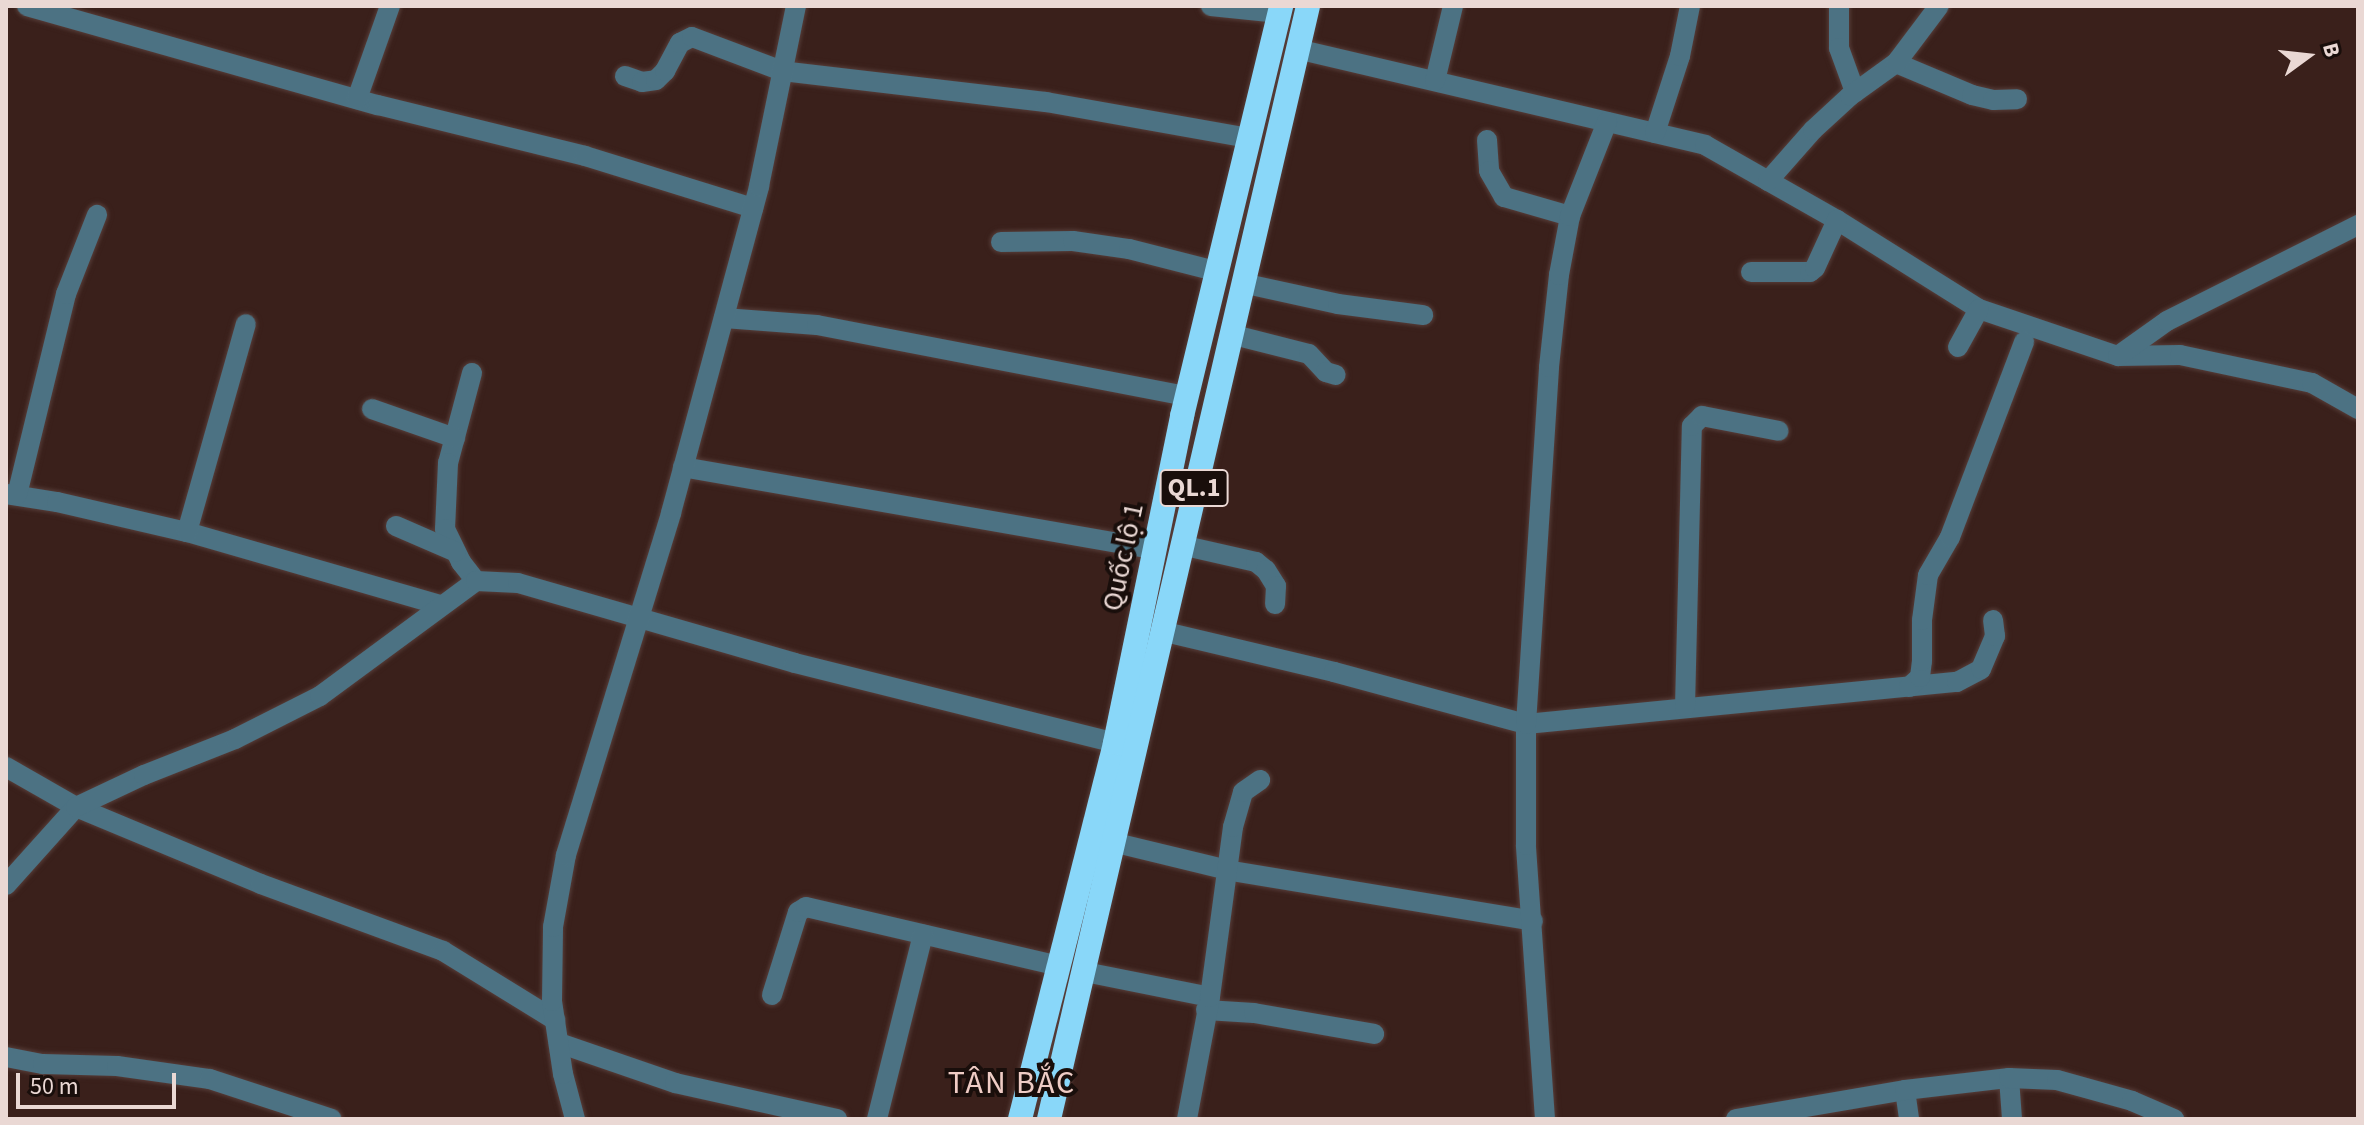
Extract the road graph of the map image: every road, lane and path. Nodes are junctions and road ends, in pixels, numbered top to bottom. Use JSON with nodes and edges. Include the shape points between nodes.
{"nodes":[{"id":1,"x":27,"y":6,"type":"edge"},
{"id":2,"x":390,"y":6,"type":"edge"},
{"id":3,"x":796,"y":6,"type":"edge"},
{"id":4,"x":1211,"y":6,"type":"edge"},
{"id":5,"x":1308,"y":6,"type":"edge"},
{"id":6,"x":1453,"y":6,"type":"edge"},
{"id":7,"x":1690,"y":6,"type":"edge"},
{"id":8,"x":1839,"y":6,"type":"edge"},
{"id":9,"x":1939,"y":6,"type":"edge"},
{"id":10,"x":1280,"y":9,"type":"edge"},
{"id":11,"x":1297,"y":49,"type":"junction"},
{"id":12,"x":1896,"y":63,"type":"junction"},
{"id":13,"x":782,"y":71,"type":"junction"},
{"id":14,"x":625,"y":76,"type":"dead end"},
{"id":15,"x":1435,"y":81,"type":"junction"},
{"id":16,"x":1855,"y":92,"type":"junction"},
{"id":17,"x":357,"y":99,"type":"junction"},
{"id":18,"x":2017,"y":99,"type":"dead end"},
{"id":19,"x":1607,"y":122,"type":"junction"},
{"id":20,"x":1655,"y":133,"type":"junction"},
{"id":21,"x":1248,"y":138,"type":"junction"},
{"id":22,"x":1487,"y":140,"type":"dead end"},
{"id":23,"x":1768,"y":181,"type":"junction"},
{"id":24,"x":753,"y":208,"type":"junction"},
{"id":25,"x":97,"y":215,"type":"dead end"},
{"id":26,"x":1570,"y":216,"type":"junction"},
{"id":27,"x":1837,"y":220,"type":"junction"},
{"id":28,"x":2358,"y":225,"type":"edge"},
{"id":29,"x":1001,"y":242,"type":"dead end"},
{"id":30,"x":1215,"y":271,"type":"junction"},
{"id":31,"x":1751,"y":272,"type":"dead end"},
{"id":32,"x":1242,"y":283,"type":"junction"},
{"id":33,"x":1979,"y":309,"type":"junction"},
{"id":34,"x":1423,"y":315,"type":"dead end"},
{"id":35,"x":724,"y":318,"type":"junction"},
{"id":36,"x":246,"y":324,"type":"dead end"},
{"id":37,"x":1230,"y":334,"type":"junction"},
{"id":38,"x":2024,"y":342,"type":"dead end"},
{"id":39,"x":1958,"y":347,"type":"dead end"},
{"id":40,"x":2118,"y":356,"type":"junction"},
{"id":41,"x":472,"y":373,"type":"dead end"},
{"id":42,"x":1336,"y":375,"type":"dead end"},
{"id":43,"x":1187,"y":396,"type":"junction"},
{"id":44,"x":2353,"y":403,"type":"edge"},
{"id":45,"x":372,"y":409,"type":"dead end"},
{"id":46,"x":1779,"y":431,"type":"dead end"},
{"id":47,"x":455,"y":438,"type":"junction"},
{"id":48,"x":683,"y":467,"type":"junction"},
{"id":49,"x":11,"y":494,"type":"edge"},
{"id":50,"x":396,"y":526,"type":"dead end"},
{"id":51,"x":187,"y":532,"type":"junction"},
{"id":52,"x":1181,"y":545,"type":"junction"},
{"id":53,"x":1155,"y":549,"type":"junction"},
{"id":54,"x":456,"y":552,"type":"junction"},
{"id":55,"x":476,"y":581,"type":"junction"},
{"id":56,"x":1275,"y":604,"type":"dead end"},
{"id":57,"x":440,"y":605,"type":"junction"},
{"id":58,"x":640,"y":616,"type":"junction"},
{"id":59,"x":1993,"y":620,"type":"dead end"},
{"id":60,"x":1161,"y":631,"type":"junction"},
{"id":61,"x":1909,"y":687,"type":"junction"},
{"id":62,"x":1685,"y":707,"type":"junction"},
{"id":63,"x":1526,"y":724,"type":"junction"},
{"id":64,"x":1115,"y":743,"type":"junction"},
{"id":65,"x":6,"y":767,"type":"edge"},
{"id":66,"x":1260,"y":780,"type":"dead end"},
{"id":67,"x":76,"y":807,"type":"junction"},
{"id":68,"x":1112,"y":842,"type":"junction"},
{"id":69,"x":1227,"y":869,"type":"junction"},
{"id":70,"x":6,"y":885,"type":"edge"},
{"id":71,"x":1533,"y":921,"type":"junction"},
{"id":72,"x":923,"y":935,"type":"junction"},
{"id":73,"x":1059,"y":966,"type":"junction"},
{"id":74,"x":1085,"y":972,"type":"junction"},
{"id":75,"x":772,"y":995,"type":"dead end"},
{"id":76,"x":1208,"y":1003,"type":"junction"},
{"id":77,"x":555,"y":1020,"type":"junction"},
{"id":78,"x":1374,"y":1034,"type":"dead end"},
{"id":79,"x":559,"y":1043,"type":"junction"},
{"id":80,"x":6,"y":1057,"type":"edge"},
{"id":81,"x":2009,"y":1078,"type":"junction"},
{"id":82,"x":1905,"y":1090,"type":"junction"},
{"id":83,"x":332,"y":1119,"type":"edge"},
{"id":84,"x":575,"y":1119,"type":"edge"},
{"id":85,"x":837,"y":1119,"type":"edge"},
{"id":86,"x":877,"y":1119,"type":"edge"},
{"id":87,"x":1020,"y":1119,"type":"edge"},
{"id":88,"x":1049,"y":1119,"type":"edge"},
{"id":89,"x":1187,"y":1119,"type":"edge"},
{"id":90,"x":1545,"y":1119,"type":"edge"},
{"id":91,"x":1736,"y":1119,"type":"edge"},
{"id":92,"x":1909,"y":1119,"type":"edge"},
{"id":93,"x":2012,"y":1119,"type":"edge"},
{"id":94,"x":2174,"y":1119,"type":"edge"}],
"edges":[{"from":1,"to":17,"type":"street"},
{"from":2,"to":17,"type":"street"},
{"from":3,"to":13,"type":"street"},
{"from":4,"to":10,"type":"street"},
{"from":5,"to":11,"type":"highway","name":"Quốc lộ 1","number":"QL.1"},
{"from":6,"to":15,"type":"street"},
{"from":7,"to":20,"type":"street"},
{"from":8,"to":16,"type":"street","via":[[1839,48]]},
{"from":9,"to":12,"type":"street"},
{"from":10,"to":21,"type":"highway","name":"Quốc lộ 1","number":"QL.1"},
{"from":11,"to":15,"type":"street"},
{"from":11,"to":32,"type":"highway","name":"Quốc lộ 1","number":"QL.1"},
{"from":12,"to":16,"type":"street"},
{"from":12,"to":18,"type":"street","via":[[1972,95]]},
{"from":13,"to":14,"type":"street","via":[[692,37],[680,43],[656,80]]},
{"from":13,"to":21,"type":"street","via":[[1046,102]]},
{"from":13,"to":24,"type":"street"},
{"from":15,"to":19,"type":"street"},
{"from":16,"to":23,"type":"street"},
{"from":17,"to":24,"type":"street","via":[[585,156]]},
{"from":19,"to":20,"type":"street"},
{"from":19,"to":26,"type":"street"},
{"from":20,"to":23,"type":"street","via":[[1705,145]]},
{"from":21,"to":30,"type":"highway","name":"Quốc lộ 1","number":"QL.1"},
{"from":22,"to":26,"type":"street","via":[[1489,171],[1504,197]]},
{"from":23,"to":27,"type":"street"},
{"from":24,"to":35,"type":"street"},
{"from":25,"to":49,"type":"street","via":[[66,294]]},
{"from":26,"to":63,"type":"street","via":[[1549,367]]},
{"from":27,"to":31,"type":"street","via":[[1810,272]]},
{"from":27,"to":33,"type":"street"},
{"from":28,"to":40,"type":"street","via":[[2167,321]]},
{"from":29,"to":30,"type":"street","via":[[1073,241]]},
{"from":30,"to":43,"type":"highway","name":"Quốc lộ 1","number":"QL.1"},
{"from":32,"to":34,"type":"street"},
{"from":32,"to":37,"type":"highway","name":"Quốc lộ 1","number":"QL.1"},
{"from":33,"to":39,"type":"street"},
{"from":33,"to":40,"type":"street"},
{"from":35,"to":43,"type":"street","via":[[817,325]]},
{"from":35,"to":48,"type":"street"},
{"from":36,"to":51,"type":"street"},
{"from":37,"to":42,"type":"street","via":[[1309,354]]},
{"from":37,"to":52,"type":"highway","name":"Quốc lộ 1","number":"QL.1"},
{"from":38,"to":61,"type":"street","via":[[1950,537],[1928,575],[1920,677]]},
{"from":40,"to":44,"type":"street","via":[[2180,355],[2253,368],[2312,383]]},
{"from":41,"to":47,"type":"street"},
{"from":43,"to":53,"type":"highway","name":"Quốc lộ 1","number":"QL.1"},
{"from":45,"to":47,"type":"street"},
{"from":46,"to":62,"type":"street","via":[[1702,416],[1692,426]]},
{"from":47,"to":54,"type":"street","via":[[448,463],[445,529]]},
{"from":48,"to":53,"type":"street"},
{"from":48,"to":58,"type":"street"},
{"from":49,"to":51,"type":"street"},
{"from":50,"to":54,"type":"street"},
{"from":51,"to":57,"type":"street"},
{"from":52,"to":56,"type":"street","via":[[1256,562],[1276,586]]},
{"from":52,"to":60,"type":"highway","name":"Quốc lộ 1","number":"QL.1"},
{"from":53,"to":64,"type":"highway","name":"Quốc lộ 1","number":"QL.1"},
{"from":54,"to":55,"type":"street"},
{"from":55,"to":57,"type":"street"},
{"from":55,"to":58,"type":"street","via":[[518,583]]},
{"from":57,"to":67,"type":"street","via":[[320,696]]},
{"from":58,"to":64,"type":"street","via":[[795,663]]},
{"from":58,"to":77,"type":"street","via":[[566,855],[553,927]]},
{"from":59,"to":61,"type":"street","via":[[1995,636],[1981,669],[1957,682]]},
{"from":60,"to":63,"type":"street"},
{"from":60,"to":68,"type":"highway","name":"Quốc lộ 1","number":"QL.1"},
{"from":61,"to":62,"type":"street"},
{"from":62,"to":63,"type":"street"},
{"from":63,"to":71,"type":"street","via":[[1526,845]]},
{"from":64,"to":73,"type":"highway","name":"Quốc lộ 1","number":"QL.1"},
{"from":65,"to":67,"type":"street"},
{"from":66,"to":69,"type":"street","via":[[1243,792]]},
{"from":67,"to":70,"type":"street"},
{"from":67,"to":77,"type":"street","via":[[261,884],[443,951]]},
{"from":68,"to":69,"type":"street"},
{"from":68,"to":74,"type":"highway","name":"Quốc lộ 1","number":"QL.1"},
{"from":69,"to":71,"type":"street"},
{"from":69,"to":76,"type":"street"},
{"from":71,"to":90,"type":"street"},
{"from":72,"to":73,"type":"street"},
{"from":72,"to":75,"type":"street","via":[[801,908]]},
{"from":72,"to":86,"type":"street"},
{"from":73,"to":87,"type":"highway","name":"Quốc lộ 1","number":"QL.1"},
{"from":74,"to":76,"type":"street"},
{"from":74,"to":88,"type":"highway","name":"Quốc lộ 1","number":"QL.1"},
{"from":76,"to":78,"type":"street"},
{"from":76,"to":89,"type":"street"},
{"from":77,"to":79,"type":"street"},
{"from":79,"to":84,"type":"street"},
{"from":79,"to":85,"type":"street","via":[[675,1083]]},
{"from":80,"to":83,"type":"street","via":[[210,1079]]},
{"from":81,"to":82,"type":"street"},
{"from":81,"to":93,"type":"street"},
{"from":81,"to":94,"type":"street","via":[[2057,1080]]},
{"from":82,"to":91,"type":"street"},
{"from":82,"to":92,"type":"street"}]}
